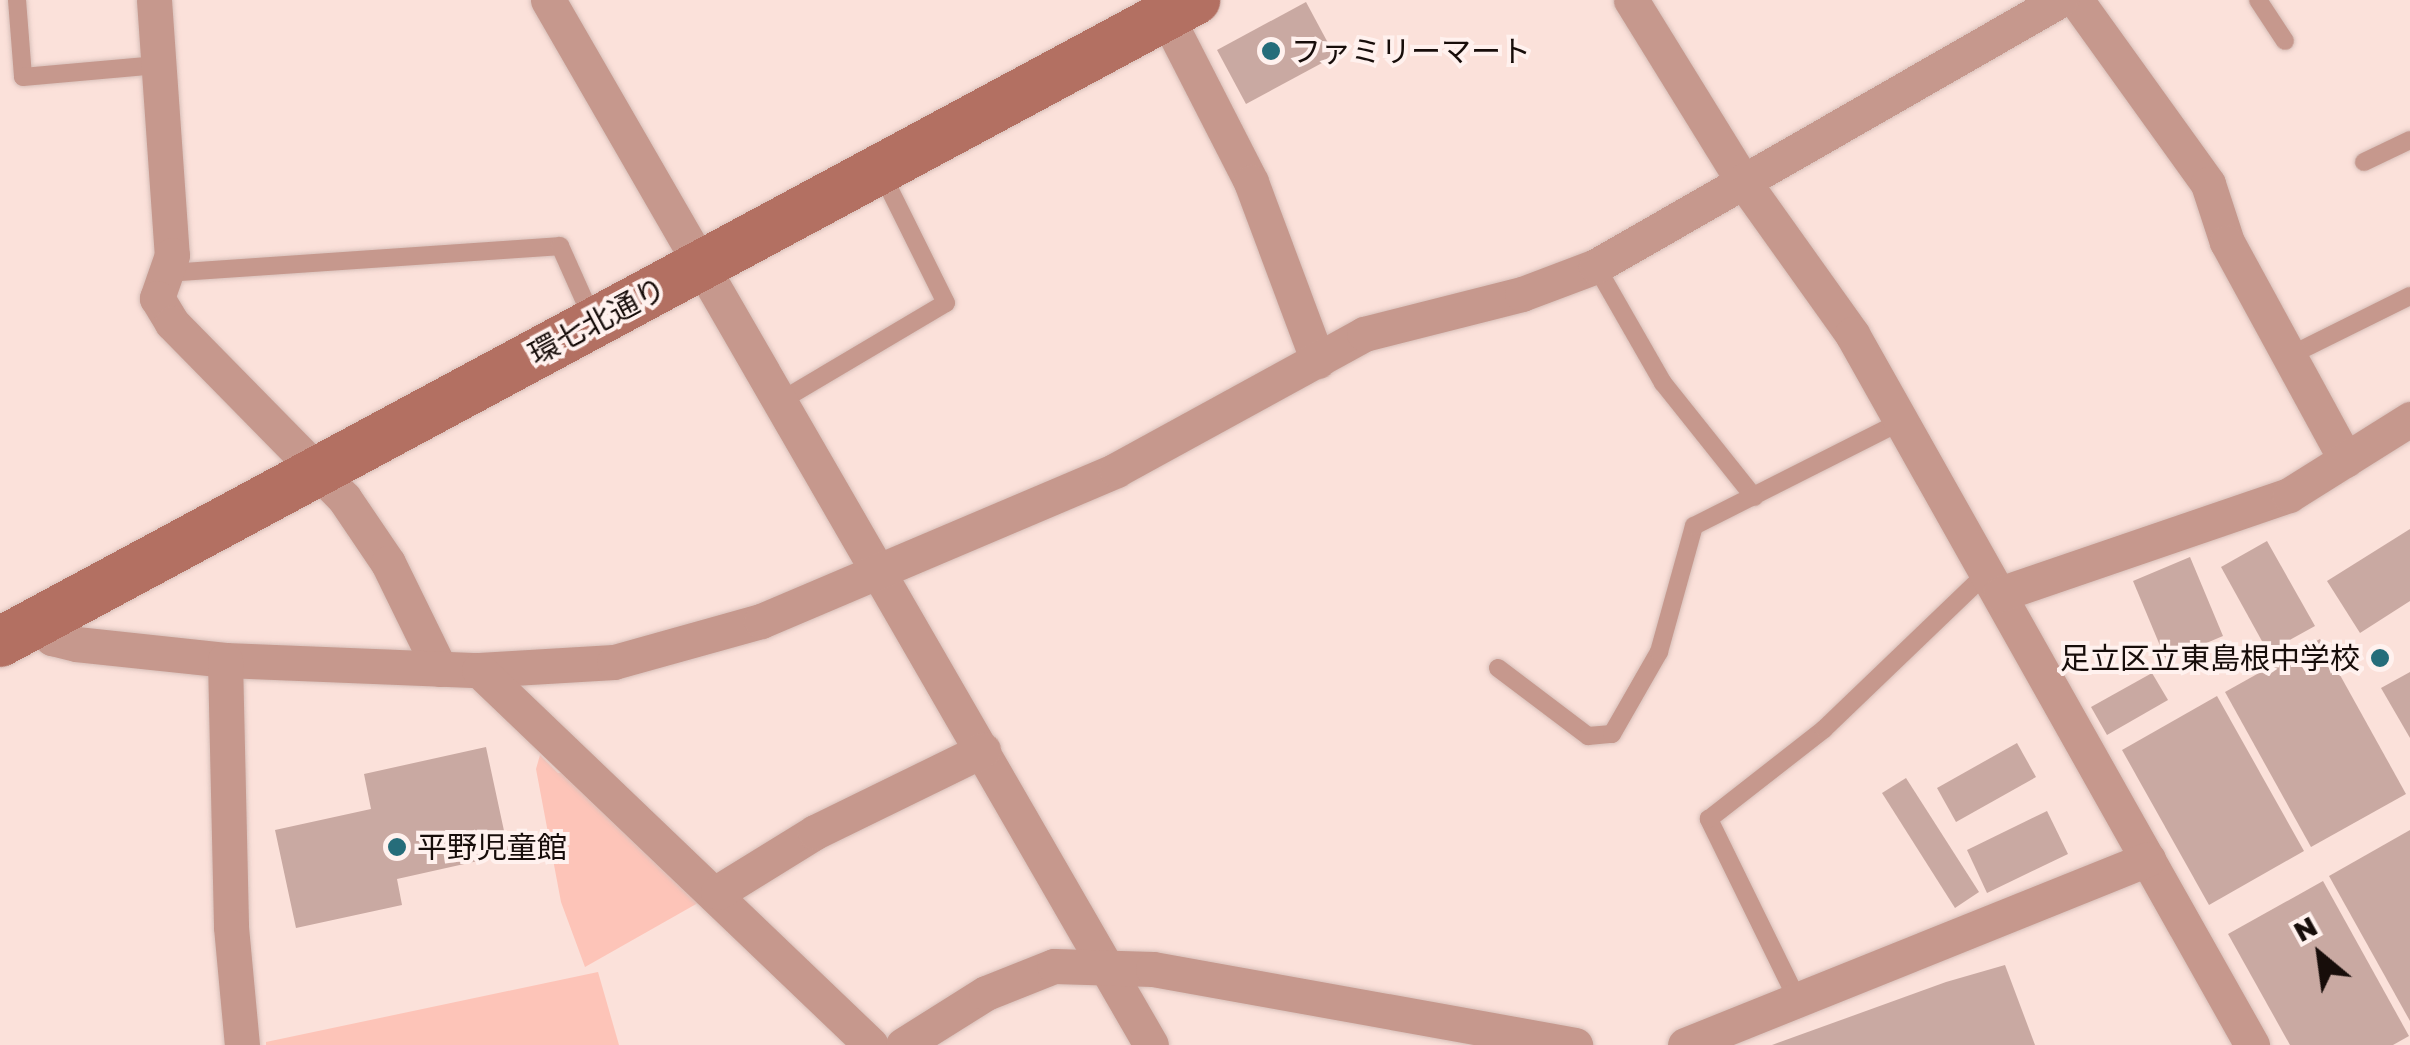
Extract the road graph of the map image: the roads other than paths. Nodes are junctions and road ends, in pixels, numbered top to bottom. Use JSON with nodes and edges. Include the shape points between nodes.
{"nodes":[{"id":1,"x":17,"y":0,"type":"edge"},
{"id":2,"x":154,"y":0,"type":"edge"},
{"id":3,"x":548,"y":0,"type":"edge"},
{"id":4,"x":1631,"y":0,"type":"edge"},
{"id":5,"x":2060,"y":0,"type":"edge"},
{"id":6,"x":2076,"y":0,"type":"edge"},
{"id":7,"x":2258,"y":0,"type":"edge"},
{"id":8,"x":1173,"y":5,"type":"edge"},
{"id":9,"x":2285,"y":41,"type":"dead end"},
{"id":10,"x":157,"y":64,"type":"junction"},
{"id":11,"x":2410,"y":140,"type":"edge"},
{"id":12,"x":2364,"y":162,"type":"dead end"},
{"id":13,"x":880,"y":170,"type":"junction"},
{"id":14,"x":1743,"y":182,"type":"junction"},
{"id":15,"x":703,"y":264,"type":"junction"},
{"id":16,"x":1596,"y":266,"type":"junction"},
{"id":17,"x":167,"y":274,"type":"junction"},
{"id":18,"x":2410,"y":296,"type":"edge"},
{"id":19,"x":594,"y":323,"type":"junction"},
{"id":20,"x":2292,"y":356,"type":"junction"},
{"id":21,"x":1318,"y":361,"type":"junction"},
{"id":22,"x":784,"y":400,"type":"junction"},
{"id":23,"x":2410,"y":419,"type":"edge"},
{"id":24,"x":1898,"y":423,"type":"junction"},
{"id":25,"x":2346,"y":460,"type":"junction"},
{"id":26,"x":313,"y":473,"type":"junction"},
{"id":27,"x":1754,"y":498,"type":"junction"},
{"id":28,"x":879,"y":571,"type":"junction"},
{"id":29,"x":1995,"y":582,"type":"junction"},
{"id":30,"x":18,"y":632,"type":"edge"},
{"id":31,"x":225,"y":660,"type":"junction"},
{"id":32,"x":1498,"y":668,"type":"dead end"},
{"id":33,"x":440,"y":669,"type":"junction"},
{"id":34,"x":479,"y":670,"type":"junction"},
{"id":35,"x":983,"y":750,"type":"junction"},
{"id":36,"x":2148,"y":859,"type":"junction"},
{"id":37,"x":718,"y":892,"type":"junction"},
{"id":38,"x":1106,"y":966,"type":"junction"},
{"id":39,"x":1798,"y":1001,"type":"junction"},
{"id":40,"x":242,"y":1045,"type":"edge"},
{"id":41,"x":872,"y":1045,"type":"edge"},
{"id":42,"x":903,"y":1045,"type":"edge"},
{"id":43,"x":1151,"y":1045,"type":"edge"},
{"id":44,"x":1575,"y":1045,"type":"edge"},
{"id":45,"x":1684,"y":1045,"type":"edge"},
{"id":46,"x":2252,"y":1045,"type":"edge"}],
"edges":[{"from":1,"to":10,"type":"lane","via":[[23,76]]},
{"from":2,"to":10,"type":"street"},
{"from":3,"to":15,"type":"street"},
{"from":4,"to":14,"type":"street"},
{"from":5,"to":14,"type":"street"},
{"from":6,"to":20,"type":"street","via":[[2208,184],[2226,242]]},
{"from":7,"to":9,"type":"lane"},
{"from":8,"to":13,"type":"street","name":"環七北通り"},
{"from":8,"to":21,"type":"street","via":[[1251,182]]},
{"from":10,"to":17,"type":"street","via":[[172,255]]},
{"from":11,"to":12,"type":"lane"},
{"from":13,"to":15,"type":"street","name":"環七北通り"},
{"from":13,"to":22,"type":"lane","via":[[946,303]]},
{"from":14,"to":16,"type":"street"},
{"from":14,"to":24,"type":"street","via":[[1852,334]]},
{"from":15,"to":19,"type":"street","name":"環七北通り"},
{"from":15,"to":22,"type":"street"},
{"from":16,"to":21,"type":"street","via":[[1522,294],[1364,334]]},
{"from":16,"to":27,"type":"lane","via":[[1663,383]]},
{"from":17,"to":19,"type":"lane","via":[[560,246]]},
{"from":17,"to":26,"type":"street","via":[[157,298],[172,324]]},
{"from":18,"to":20,"type":"lane"},
{"from":19,"to":26,"type":"street","name":"環七北通り"},
{"from":20,"to":25,"type":"street"},
{"from":21,"to":28,"type":"street","via":[[1116,470]]},
{"from":22,"to":28,"type":"street"},
{"from":23,"to":25,"type":"street"},
{"from":24,"to":27,"type":"lane"},
{"from":24,"to":29,"type":"street"},
{"from":25,"to":29,"type":"street","via":[[2289,496]]},
{"from":26,"to":30,"type":"street","name":"環七北通り"},
{"from":26,"to":33,"type":"street","via":[[339,492],[388,563]]},
{"from":27,"to":32,"type":"lane","via":[[1714,513],[1686,538],[1659,652],[1612,734],[1588,736]]},
{"from":28,"to":34,"type":"street","via":[[761,621],[614,662]]},
{"from":28,"to":35,"type":"street"},
{"from":29,"to":36,"type":"street"},
{"from":29,"to":39,"type":"lane","via":[[1709,819]]},
{"from":30,"to":31,"type":"street"},
{"from":31,"to":33,"type":"street"},
{"from":31,"to":40,"type":"street","via":[[231,928]]},
{"from":33,"to":34,"type":"street"},
{"from":34,"to":37,"type":"street"},
{"from":35,"to":37,"type":"street","via":[[815,832]]},
{"from":35,"to":38,"type":"street"},
{"from":36,"to":39,"type":"street"},
{"from":36,"to":46,"type":"street"},
{"from":37,"to":41,"type":"street"},
{"from":38,"to":42,"type":"street","via":[[1054,966],[986,993]]},
{"from":38,"to":43,"type":"street"},
{"from":38,"to":44,"type":"street"},
{"from":39,"to":45,"type":"street"}]}
